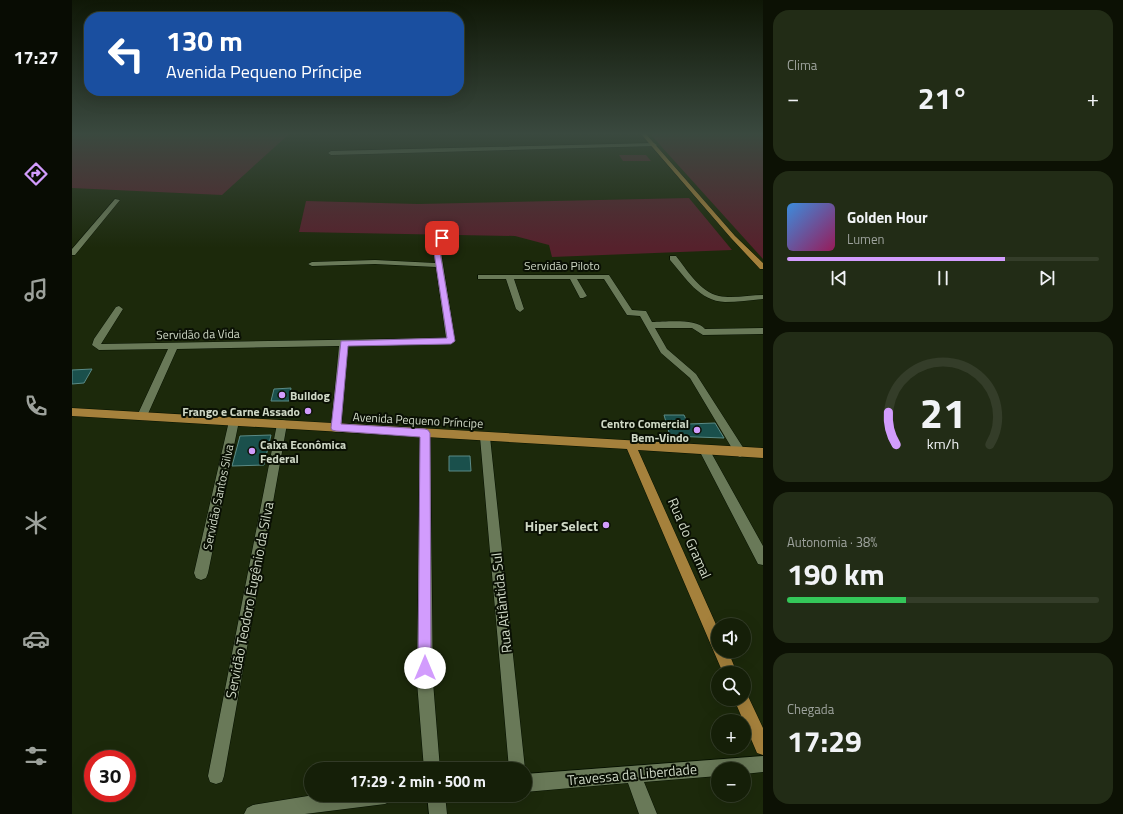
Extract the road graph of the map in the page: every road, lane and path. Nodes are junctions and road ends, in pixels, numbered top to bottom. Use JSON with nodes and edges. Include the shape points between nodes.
{"nodes":[{"id":1,"x":677,"y":172,"type":"edge"},
{"id":2,"x":117,"y":200,"type":"dead end"},
{"id":3,"x":442,"y":238,"type":"dead end"},
{"id":4,"x":72,"y":253,"type":"edge"},
{"id":5,"x":673,"y":258,"type":"dead end"},
{"id":6,"x":312,"y":264,"type":"dead end"},
{"id":7,"x":439,"y":265,"type":"junction"},
{"id":8,"x":763,"y":267,"type":"edge"},
{"id":9,"x":481,"y":277,"type":"dead end"},
{"id":10,"x":509,"y":277,"type":"junction"},
{"id":11,"x":572,"y":277,"type":"junction"},
{"id":12,"x":583,"y":296,"type":"dead end"},
{"id":13,"x":763,"y":297,"type":"edge"},
{"id":14,"x":520,"y":308,"type":"dead end"},
{"id":15,"x":119,"y":309,"type":"dead end"},
{"id":16,"x":649,"y":325,"type":"junction"},
{"id":17,"x":763,"y":331,"type":"edge"},
{"id":18,"x":344,"y":343,"type":"junction"},
{"id":19,"x":174,"y":346,"type":"junction"},
{"id":20,"x":72,"y":412,"type":"edge"},
{"id":21,"x":142,"y":416,"type":"junction"},
{"id":22,"x":234,"y":422,"type":"junction"},
{"id":23,"x":282,"y":424,"type":"junction"},
{"id":24,"x":336,"y":428,"type":"junction"},
{"id":25,"x":425,"y":433,"type":"junction"},
{"id":26,"x":485,"y":437,"type":"junction"},
{"id":27,"x":630,"y":445,"type":"junction"},
{"id":28,"x":704,"y":450,"type":"junction"},
{"id":29,"x":740,"y":452,"type":"junction"},
{"id":30,"x":763,"y":453,"type":"edge"},
{"id":31,"x":763,"y":559,"type":"edge"},
{"id":32,"x":201,"y":573,"type":"dead end"},
{"id":33,"x":711,"y":629,"type":"edge"},
{"id":34,"x":745,"y":706,"type":"edge"},
{"id":35,"x":763,"y":747,"type":"edge"},
{"id":36,"x":431,"y":762,"type":"edge"},
{"id":37,"x":516,"y":762,"type":"edge"},
{"id":38,"x":763,"y":764,"type":"edge"},
{"id":39,"x":633,"y":774,"type":"junction"},
{"id":40,"x":216,"y":776,"type":"dead end"},
{"id":41,"x":532,"y":782,"type":"edge"},
{"id":42,"x":324,"y":802,"type":"edge"},
{"id":43,"x":437,"y":802,"type":"edge"},
{"id":44,"x":253,"y":814,"type":"edge"},
{"id":45,"x":438,"y":814,"type":"edge"},
{"id":46,"x":648,"y":814,"type":"edge"}],
"edges":[{"from":1,"to":8,"type":"main road"},
{"from":2,"to":4,"type":"street"},
{"from":3,"to":7,"type":"street","via":[[437,249]]},
{"from":5,"to":13,"type":"street","via":[[706,294],[717,298]]},
{"from":6,"to":7,"type":"street","via":[[375,262]]},
{"from":7,"to":18,"type":"street","name":"Servidão da Vida","via":[[451,341]]},
{"from":9,"to":10,"type":"street","name":"Servidão Piloto"},
{"from":10,"to":11,"type":"street","name":"Servidão Piloto"},
{"from":10,"to":14,"type":"street"},
{"from":11,"to":12,"type":"street"},
{"from":11,"to":16,"type":"street","name":"Servidão Piloto","via":[[606,277],[630,313],[643,313]]},
{"from":15,"to":19,"type":"street","name":"Servidão da Vida","via":[[96,346]]},
{"from":16,"to":17,"type":"street","via":[[693,325],[703,332]]},
{"from":16,"to":29,"type":"street","name":"Servidão Piloto","via":[[668,355],[693,376]]},
{"from":18,"to":19,"type":"street","name":"Servidão da Vida"},
{"from":18,"to":24,"type":"street"},
{"from":19,"to":21,"type":"street"},
{"from":20,"to":21,"type":"main road","name":"Avenida Pequeno Príncipe"},
{"from":21,"to":22,"type":"main road","name":"Avenida Pequeno Príncipe"},
{"from":22,"to":23,"type":"main road","name":"Avenida Pequeno Príncipe"},
{"from":22,"to":32,"type":"street","name":"Servidão Santos Silva"},
{"from":23,"to":24,"type":"main road","name":"Avenida Pequeno Príncipe"},
{"from":23,"to":40,"type":"street","name":"Servidão Teodoro Eugênio da Silva"},
{"from":24,"to":25,"type":"main road","name":"Avenida Pequeno Príncipe"},
{"from":25,"to":26,"type":"main road","name":"Avenida Pequeno Príncipe"},
{"from":25,"to":36,"type":"street","via":[[425,682]]},
{"from":26,"to":27,"type":"main road","name":"Avenida Pequeno Príncipe"},
{"from":26,"to":37,"type":"street","name":"Rua Atlântida Sul"},
{"from":27,"to":28,"type":"main road","name":"Avenida Pequeno Príncipe"},
{"from":27,"to":33,"type":"main road","name":"Rua do Gramal"},
{"from":28,"to":29,"type":"main road","name":"Avenida Pequeno Príncipe"},
{"from":28,"to":31,"type":"street"},
{"from":29,"to":30,"type":"main road","name":"Avenida Pequeno Príncipe"},
{"from":34,"to":35,"type":"main road"},
{"from":38,"to":39,"type":"street","name":"Travessa da Liberdade"},
{"from":39,"to":41,"type":"street","name":"Travessa da Liberdade"},
{"from":39,"to":46,"type":"street"},
{"from":42,"to":44,"type":"street"},
{"from":43,"to":45,"type":"street"}]}
